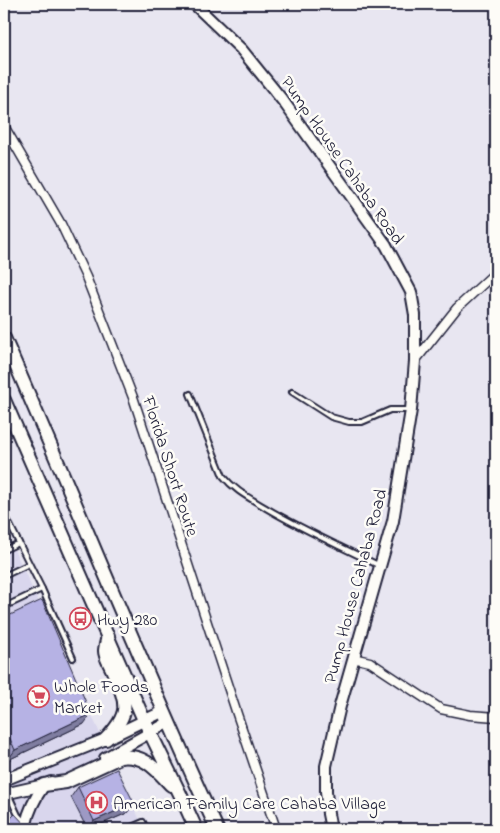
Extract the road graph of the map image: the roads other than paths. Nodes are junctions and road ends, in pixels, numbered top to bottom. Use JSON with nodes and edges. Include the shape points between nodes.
{"nodes":[{"id":1,"x":194,"y":4,"type":"edge"},
{"id":2,"x":4,"y":126,"type":"edge"},
{"id":3,"x":496,"y":272,"type":"edge"},
{"id":4,"x":4,"y":338,"type":"edge"},
{"id":5,"x":416,"y":361,"type":"junction"},
{"id":6,"x":292,"y":392,"type":"dead end"},
{"id":7,"x":190,"y":394,"type":"dead end"},
{"id":8,"x":4,"y":400,"type":"edge"},
{"id":9,"x":411,"y":410,"type":"junction"},
{"id":10,"x":4,"y":524,"type":"edge"},
{"id":11,"x":19,"y":543,"type":"junction"},
{"id":12,"x":4,"y":550,"type":"edge"},
{"id":13,"x":29,"y":564,"type":"junction"},
{"id":14,"x":380,"y":566,"type":"junction"},
{"id":15,"x":4,"y":576,"type":"edge"},
{"id":16,"x":42,"y":588,"type":"junction"},
{"id":17,"x":4,"y":606,"type":"edge"},
{"id":18,"x":108,"y":636,"type":"junction"},
{"id":19,"x":72,"y":658,"type":"dead end"},
{"id":20,"x":353,"y":658,"type":"junction"},
{"id":21,"x":496,"y":707,"type":"edge"},
{"id":22,"x":166,"y":716,"type":"junction"},
{"id":23,"x":495,"y":717,"type":"edge"},
{"id":24,"x":144,"y":720,"type":"junction"},
{"id":25,"x":150,"y":733,"type":"junction"},
{"id":26,"x":106,"y":739,"type":"junction"},
{"id":27,"x":4,"y":780,"type":"edge"},
{"id":28,"x":44,"y":785,"type":"junction"},
{"id":29,"x":5,"y":791,"type":"edge"},
{"id":30,"x":181,"y":796,"type":"junction"},
{"id":31,"x":28,"y":827,"type":"edge"},
{"id":32,"x":127,"y":829,"type":"edge"},
{"id":33,"x":146,"y":829,"type":"edge"},
{"id":34,"x":196,"y":829,"type":"edge"},
{"id":35,"x":217,"y":829,"type":"edge"},
{"id":36,"x":276,"y":829,"type":"edge"},
{"id":37,"x":331,"y":829,"type":"edge"}],
"edges":[{"from":1,"to":5,"type":"street","name":"Pump House Cahaba Road","via":[[241,49],[283,101],[386,245],[411,292]]},
{"from":2,"to":36,"type":"street","name":"Florida Short Route","via":[[61,224],[86,277],[131,392]]},
{"from":3,"to":5,"type":"street","via":[[457,308]]},
{"from":4,"to":22,"type":"highway"},
{"from":5,"to":9,"type":"street","name":"Pump House Cahaba Road"},
{"from":6,"to":9,"type":"lane","via":[[332,417],[349,422],[362,422],[390,410]]},
{"from":7,"to":14,"type":"lane","via":[[223,476],[231,486],[281,517]]},
{"from":8,"to":18,"type":"highway"},
{"from":9,"to":14,"type":"street","name":"Pump House Cahaba Road","via":[[393,521]]},
{"from":10,"to":11,"type":"lane","via":[[8,522]]},
{"from":11,"to":12,"type":"lane"},
{"from":11,"to":13,"type":"lane"},
{"from":13,"to":15,"type":"lane"},
{"from":13,"to":16,"type":"lane"},
{"from":14,"to":20,"type":"street","name":"Pump House Cahaba Road"},
{"from":16,"to":17,"type":"lane"},
{"from":16,"to":19,"type":"lane"},
{"from":18,"to":24,"type":"highway"},
{"from":18,"to":26,"type":"highway","via":[[105,652],[124,697],[125,708],[122,720]]},
{"from":20,"to":23,"type":"street","via":[[370,662],[442,709]]},
{"from":20,"to":37,"type":"street","name":"Pump House Cahaba Road","via":[[326,766]]},
{"from":21,"to":23,"type":"street"},
{"from":22,"to":24,"type":"street"},
{"from":22,"to":25,"type":"street"},
{"from":22,"to":35,"type":"highway"},
{"from":24,"to":25,"type":"highway"},
{"from":24,"to":26,"type":"street"},
{"from":25,"to":28,"type":"street"},
{"from":25,"to":30,"type":"highway"},
{"from":26,"to":27,"type":"street"},
{"from":28,"to":29,"type":"street"},
{"from":28,"to":30,"type":"highway","via":[[66,782],[128,756],[147,762]]},
{"from":28,"to":31,"type":"street","via":[[29,811]]},
{"from":29,"to":31,"type":"lane"},
{"from":30,"to":34,"type":"highway"},
{"from":32,"to":33,"type":"lane","via":[[143,822]]}]}
